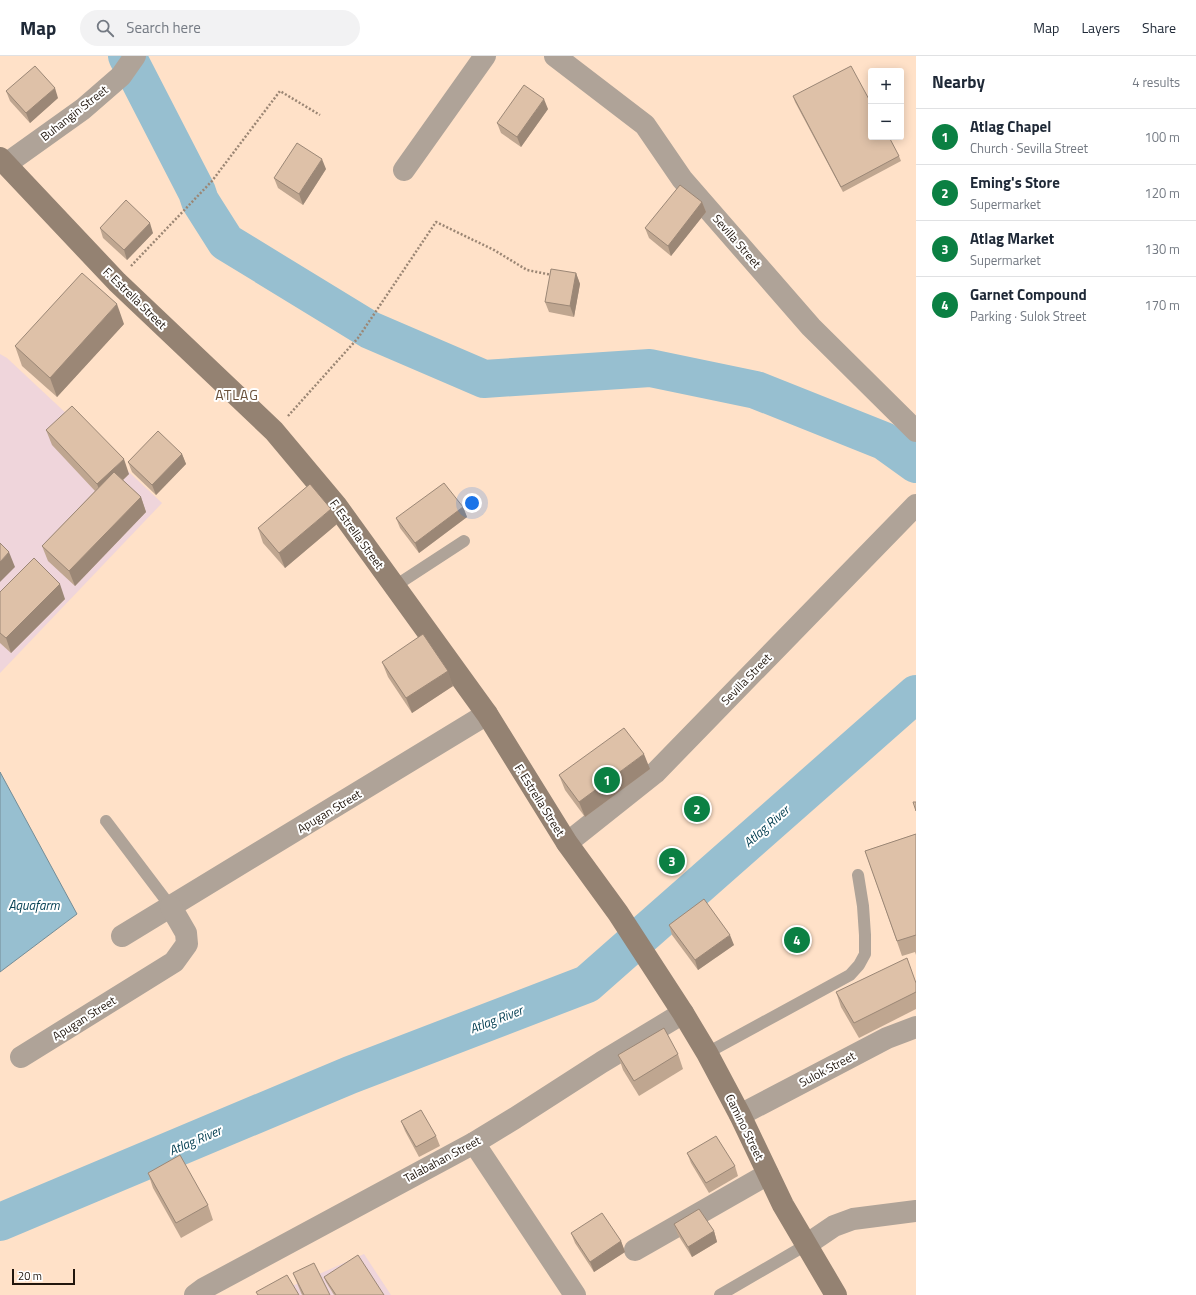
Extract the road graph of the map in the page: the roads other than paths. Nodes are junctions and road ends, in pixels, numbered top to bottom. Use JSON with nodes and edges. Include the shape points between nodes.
{"nodes":[{"id":1,"x":135,"y":56,"type":"edge"},
{"id":2,"x":485,"y":56,"type":"edge"},
{"id":3,"x":555,"y":56,"type":"edge"},
{"id":4,"x":3,"y":161,"type":"edge"},
{"id":5,"x":404,"y":170,"type":"dead end"},
{"id":6,"x":916,"y":431,"type":"edge"},
{"id":7,"x":916,"y":505,"type":"edge"},
{"id":8,"x":464,"y":541,"type":"dead end"},
{"id":9,"x":395,"y":586,"type":"junction"},
{"id":10,"x":487,"y":714,"type":"junction"},
{"id":11,"x":106,"y":821,"type":"dead end"},
{"id":12,"x":567,"y":844,"type":"junction"},
{"id":13,"x":858,"y":875,"type":"dead end"},
{"id":14,"x":171,"y":907,"type":"junction"},
{"id":15,"x":122,"y":936,"type":"dead end"},
{"id":16,"x":650,"y":961,"type":"joint"},
{"id":17,"x":683,"y":1013,"type":"junction"},
{"id":18,"x":916,"y":1027,"type":"edge"},
{"id":19,"x":707,"y":1053,"type":"junction"},
{"id":20,"x":21,"y":1057,"type":"dead end"},
{"id":21,"x":740,"y":1115,"type":"junction"},
{"id":22,"x":474,"y":1143,"type":"junction"},
{"id":23,"x":768,"y":1174,"type":"junction"},
{"id":24,"x":916,"y":1211,"type":"edge"},
{"id":25,"x":806,"y":1245,"type":"junction"},
{"id":26,"x":635,"y":1250,"type":"dead end"},
{"id":27,"x":194,"y":1295,"type":"edge"},
{"id":28,"x":575,"y":1295,"type":"edge"},
{"id":29,"x":720,"y":1295,"type":"edge"},
{"id":30,"x":836,"y":1295,"type":"edge"}],
"edges":[{"from":1,"to":4,"type":"street","name":"Buhangin Street","via":[[121,76],[83,109]]},
{"from":2,"to":5,"type":"street"},
{"from":3,"to":6,"type":"street","name":"Sevilla Street","via":[[645,125],[682,178],[811,327]]},
{"from":4,"to":9,"type":"main road","name":"F. Estrella Street","via":[[117,282],[274,431],[336,505]]},
{"from":7,"to":12,"type":"street","name":"Sevilla Street","via":[[655,773]]},
{"from":8,"to":9,"type":"lane"},
{"from":9,"to":10,"type":"main road","name":"F. Estrella Street"},
{"from":10,"to":12,"type":"main road","name":"F. Estrella Street"},
{"from":10,"to":14,"type":"street","name":"Apugan Street"},
{"from":11,"to":14,"type":"lane"},
{"from":12,"to":16,"type":"main road","name":"F. Estrella Street"},
{"from":13,"to":19,"type":"lane","via":[[863,906],[865,954],[850,975]]},
{"from":14,"to":15,"type":"street","name":"Apugan Street"},
{"from":14,"to":20,"type":"street","name":"Apugan Street","via":[[186,933],[187,944],[174,962]]},
{"from":16,"to":17,"type":"main road","name":"Camino Street"},
{"from":17,"to":19,"type":"main road","name":"Camino Street"},
{"from":17,"to":22,"type":"street","name":"Talabahan Street"},
{"from":18,"to":21,"type":"street","name":"Sulok Street","via":[[887,1038]]},
{"from":19,"to":21,"type":"main road","name":"Camino Street"},
{"from":21,"to":23,"type":"main road","name":"Camino Street"},
{"from":22,"to":27,"type":"street","name":"Talabahan Street"},
{"from":22,"to":28,"type":"street"},
{"from":23,"to":25,"type":"main road","name":"Camino Street"},
{"from":23,"to":26,"type":"street"},
{"from":24,"to":25,"type":"street","via":[[853,1218],[834,1226]]},
{"from":25,"to":29,"type":"lane"},
{"from":25,"to":30,"type":"main road","name":"Camino Street"}]}
